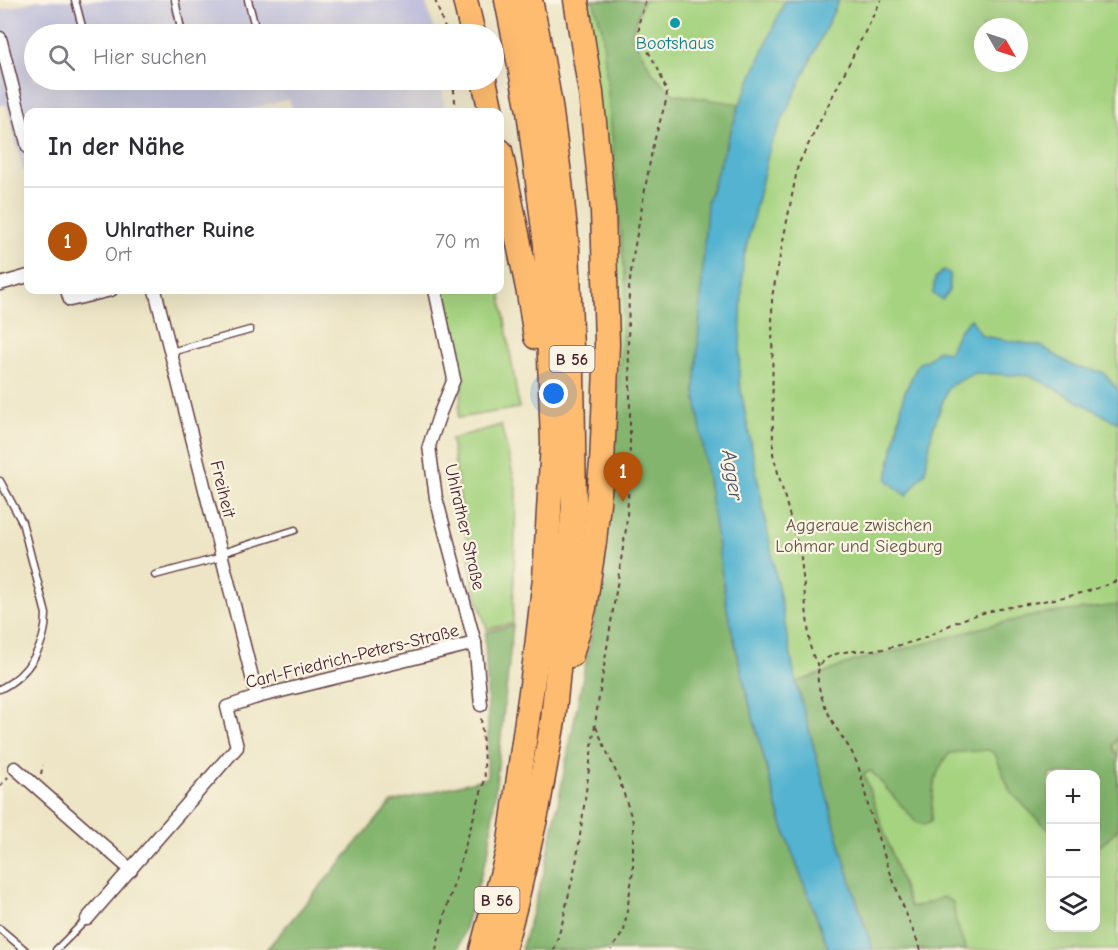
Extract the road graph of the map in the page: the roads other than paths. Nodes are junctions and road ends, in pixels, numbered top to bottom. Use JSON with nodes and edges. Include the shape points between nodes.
{"nodes":[{"id":1,"x":75,"y":0,"type":"edge"},
{"id":2,"x":175,"y":0,"type":"edge"},
{"id":3,"x":248,"y":0,"type":"edge"},
{"id":4,"x":465,"y":0,"type":"edge"},
{"id":5,"x":507,"y":0,"type":"edge"},
{"id":6,"x":530,"y":0,"type":"edge"},
{"id":7,"x":576,"y":0,"type":"edge"},
{"id":8,"x":81,"y":24,"type":"edge"},
{"id":9,"x":180,"y":24,"type":"edge"},
{"id":10,"x":254,"y":24,"type":"edge"},
{"id":11,"x":471,"y":24,"type":"edge"},
{"id":12,"x":0,"y":38,"type":"edge"},
{"id":13,"x":486,"y":90,"type":"edge"},
{"id":14,"x":490,"y":108,"type":"edge"},
{"id":15,"x":24,"y":131,"type":"edge"},
{"id":16,"x":504,"y":170,"type":"edge"},
{"id":17,"x":24,"y":277,"type":"edge"},
{"id":18,"x":0,"y":284,"type":"edge"},
{"id":19,"x":156,"y":294,"type":"edge"},
{"id":20,"x":436,"y":294,"type":"edge"},
{"id":21,"x":250,"y":330,"type":"dead end"},
{"id":22,"x":170,"y":352,"type":"junction"},
{"id":23,"x":0,"y":481,"type":"edge"},
{"id":24,"x":296,"y":530,"type":"dead end"},
{"id":25,"x":221,"y":555,"type":"junction"},
{"id":26,"x":155,"y":575,"type":"dead end"},
{"id":27,"x":544,"y":578,"type":"junction"},
{"id":28,"x":475,"y":644,"type":"junction"},
{"id":29,"x":0,"y":689,"type":"edge"},
{"id":30,"x":257,"y":697,"type":"junction"},
{"id":31,"x":481,"y":705,"type":"road end"},
{"id":32,"x":553,"y":721,"type":"junction"},
{"id":33,"x":15,"y":768,"type":"dead end"},
{"id":34,"x":131,"y":870,"type":"junction"},
{"id":35,"x":87,"y":919,"type":"joint"},
{"id":36,"x":0,"y":929,"type":"edge"},
{"id":37,"x":25,"y":950,"type":"edge"},
{"id":38,"x":56,"y":950,"type":"edge"},
{"id":39,"x":482,"y":950,"type":"edge"},
{"id":40,"x":503,"y":950,"type":"edge"}],
"edges":[{"from":1,"to":8,"type":"lane"},
{"from":2,"to":9,"type":"lane"},
{"from":3,"to":10,"type":"lane"},
{"from":4,"to":11,"type":"highway"},
{"from":5,"to":27,"type":"highway","number":"B 56","via":[[529,111],[546,245],[553,443]]},
{"from":6,"to":32,"type":"highway","number":"B 56","via":[[560,182],[572,374],[574,506]]},
{"from":7,"to":32,"type":"highway","via":[[591,93],[603,211],[607,344],[594,542],[584,608]]},
{"from":12,"to":15,"type":"street"},
{"from":13,"to":14,"type":"highway"},
{"from":16,"to":27,"type":"highway","via":[[536,334],[539,526]]},
{"from":17,"to":18,"type":"street"},
{"from":19,"to":22,"type":"street","name":"Freiheit"},
{"from":20,"to":28,"type":"street","name":"Uhlrather Straße","via":[[454,379],[429,446],[436,498]]},
{"from":21,"to":22,"type":"lane"},
{"from":22,"to":25,"type":"street","name":"Freiheit"},
{"from":23,"to":29,"type":"lane","via":[[22,522],[46,627],[36,656],[26,670]]},
{"from":24,"to":25,"type":"lane"},
{"from":25,"to":26,"type":"lane"},
{"from":25,"to":30,"type":"street","name":"Freiheit"},
{"from":27,"to":39,"type":"highway","number":"B 56","via":[[509,849]]},
{"from":28,"to":30,"type":"street","name":"Carl-Friedrich-Peters-Straße"},
{"from":28,"to":31,"type":"street","name":"Uhlrather Straße"},
{"from":30,"to":34,"type":"street","name":"Carl-Friedrich-Peters-Straße","via":[[227,707],[237,747]]},
{"from":32,"to":40,"type":"highway","number":"B 56","via":[[537,810]]},
{"from":33,"to":34,"type":"street"},
{"from":34,"to":35,"type":"street","name":"Carl-Friedrich-Peters-Straße"},
{"from":35,"to":38,"type":"lane","name":"Carl-Friedrich-Peters-Straße"},
{"from":36,"to":37,"type":"lane"}]}
